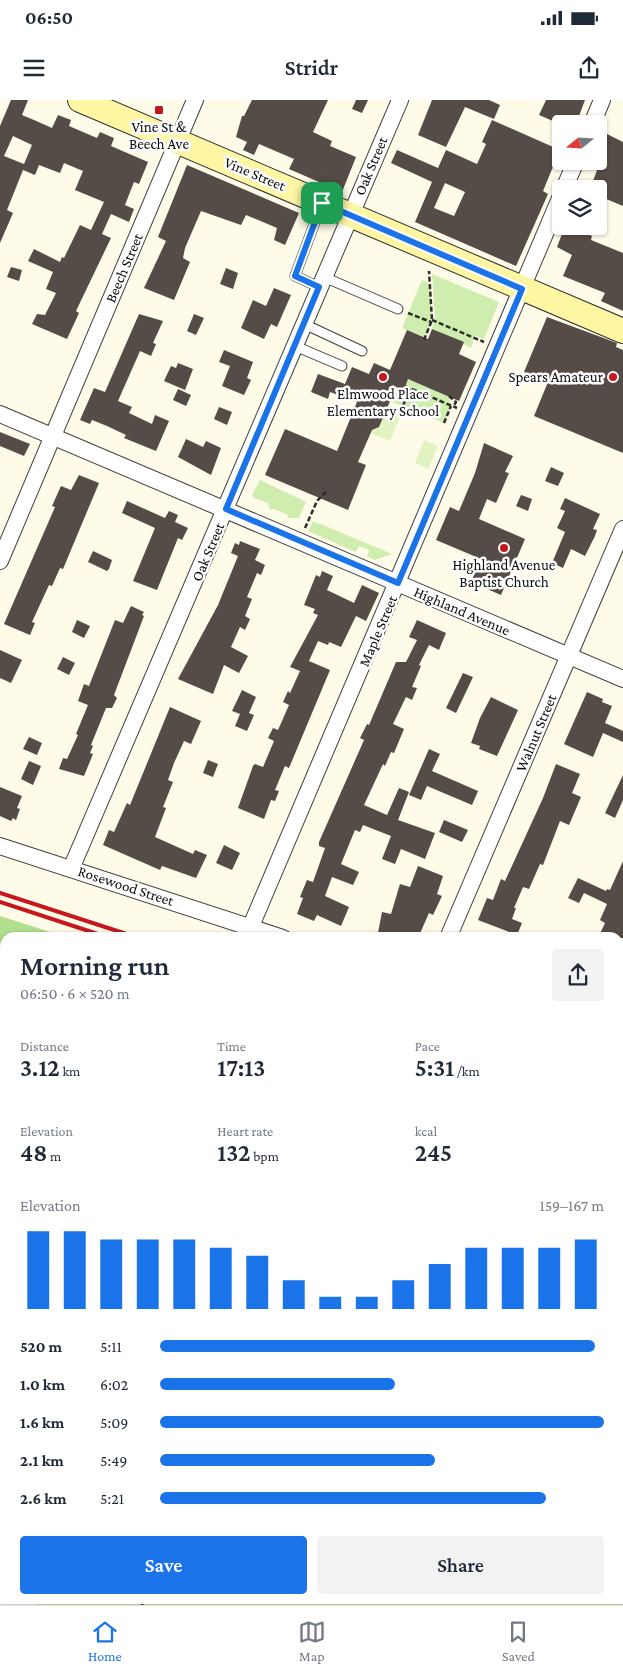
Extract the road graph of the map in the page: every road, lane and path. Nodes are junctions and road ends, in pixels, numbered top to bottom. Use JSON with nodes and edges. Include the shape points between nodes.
{"nodes":[{"id":1,"x":80,"y":100,"type":"edge"},
{"id":2,"x":195,"y":100,"type":"edge"},
{"id":3,"x":400,"y":100,"type":"edge"},
{"id":4,"x":602,"y":100,"type":"edge"},
{"id":5,"x":596,"y":115,"type":"edge"},
{"id":6,"x":178,"y":141,"type":"junction"},
{"id":7,"x":322,"y":203,"type":"junction"},
{"id":8,"x":350,"y":215,"type":"junction"},
{"id":9,"x":552,"y":217,"type":"edge"},
{"id":10,"x":429,"y":271,"type":"dead end"},
{"id":11,"x":322,"y":282,"type":"junction"},
{"id":12,"x":522,"y":289,"type":"junction"},
{"id":13,"x":398,"y":309,"type":"dead end"},
{"id":14,"x":410,"y":314,"type":"dead end"},
{"id":15,"x":432,"y":321,"type":"junction"},
{"id":16,"x":304,"y":324,"type":"junction"},
{"id":17,"x":623,"y":331,"type":"edge"},
{"id":18,"x":424,"y":340,"type":"dead end"},
{"id":19,"x":485,"y":342,"type":"dead end"},
{"id":20,"x":294,"y":346,"type":"junction"},
{"id":21,"x":362,"y":351,"type":"dead end"},
{"id":22,"x":342,"y":366,"type":"dead end"},
{"id":23,"x":406,"y":386,"type":"dead end"},
{"id":24,"x":410,"y":388,"type":"junction"},
{"id":25,"x":449,"y":396,"type":"dead end"},
{"id":26,"x":403,"y":406,"type":"dead end"},
{"id":27,"x":452,"y":406,"type":"junction"},
{"id":28,"x":457,"y":409,"type":"dead end"},
{"id":29,"x":0,"y":414,"type":"edge"},
{"id":30,"x":444,"y":423,"type":"dead end"},
{"id":31,"x":53,"y":437,"type":"junction"},
{"id":32,"x":326,"y":492,"type":"dead end"},
{"id":33,"x":226,"y":509,"type":"junction"},
{"id":34,"x":623,"y":529,"type":"edge"},
{"id":35,"x":300,"y":541,"type":"junction"},
{"id":36,"x":0,"y":561,"type":"edge"},
{"id":37,"x":398,"y":583,"type":"junction"},
{"id":38,"x":568,"y":656,"type":"junction"},
{"id":39,"x":623,"y":680,"type":"edge"},
{"id":40,"x":0,"y":846,"type":"edge"},
{"id":41,"x":72,"y":869,"type":"junction"},
{"id":42,"x":251,"y":926,"type":"junction"},
{"id":43,"x":267,"y":932,"type":"edge"},
{"id":44,"x":451,"y":932,"type":"edge"}],
"edges":[{"from":1,"to":6,"type":"main road","name":"Vine Street"},
{"from":2,"to":6,"type":"street","name":"Beech Street"},
{"from":3,"to":8,"type":"street","name":"Oak Street"},
{"from":4,"to":5,"type":"street"},
{"from":6,"to":7,"type":"main road","name":"Vine Street"},
{"from":6,"to":31,"type":"street","name":"Beech Street"},
{"from":7,"to":8,"type":"main road","name":"Vine Street"},
{"from":7,"to":11,"type":"lane","via":[[295,276]]},
{"from":8,"to":11,"type":"street","name":"Oak Street"},
{"from":8,"to":12,"type":"main road","name":"Vine Street"},
{"from":9,"to":12,"type":"street","name":"Maple Street"},
{"from":10,"to":15,"type":"path"},
{"from":11,"to":13,"type":"lane"},
{"from":11,"to":16,"type":"street","name":"Oak Street"},
{"from":12,"to":17,"type":"main road","name":"Vine Street"},
{"from":12,"to":37,"type":"street","name":"Maple Street"},
{"from":14,"to":15,"type":"path"},
{"from":15,"to":18,"type":"path"},
{"from":15,"to":19,"type":"path"},
{"from":16,"to":20,"type":"street","name":"Oak Street"},
{"from":16,"to":21,"type":"lane"},
{"from":20,"to":22,"type":"lane"},
{"from":20,"to":33,"type":"street","name":"Oak Street"},
{"from":23,"to":24,"type":"path"},
{"from":24,"to":26,"type":"path"},
{"from":24,"to":27,"type":"path"},
{"from":25,"to":27,"type":"path","via":[[456,402]]},
{"from":27,"to":28,"type":"path"},
{"from":27,"to":30,"type":"path"},
{"from":29,"to":31,"type":"street","name":"Highland Avenue"},
{"from":31,"to":33,"type":"street","name":"Highland Avenue"},
{"from":31,"to":36,"type":"street","name":"Beech Street"},
{"from":32,"to":35,"type":"path","via":[[317,501]]},
{"from":33,"to":35,"type":"street","name":"Highland Avenue"},
{"from":33,"to":41,"type":"street","name":"Oak Street"},
{"from":34,"to":38,"type":"street","name":"Walnut Street"},
{"from":35,"to":37,"type":"street","name":"Highland Avenue"},
{"from":37,"to":38,"type":"street","name":"Highland Avenue"},
{"from":37,"to":42,"type":"street","name":"Maple Street"},
{"from":38,"to":39,"type":"street","name":"Highland Avenue"},
{"from":38,"to":44,"type":"street","name":"Walnut Street"},
{"from":40,"to":41,"type":"street","name":"Rosewood Street"},
{"from":41,"to":42,"type":"street","name":"Rosewood Street"},
{"from":42,"to":43,"type":"street","name":"Rosewood Street"}]}
